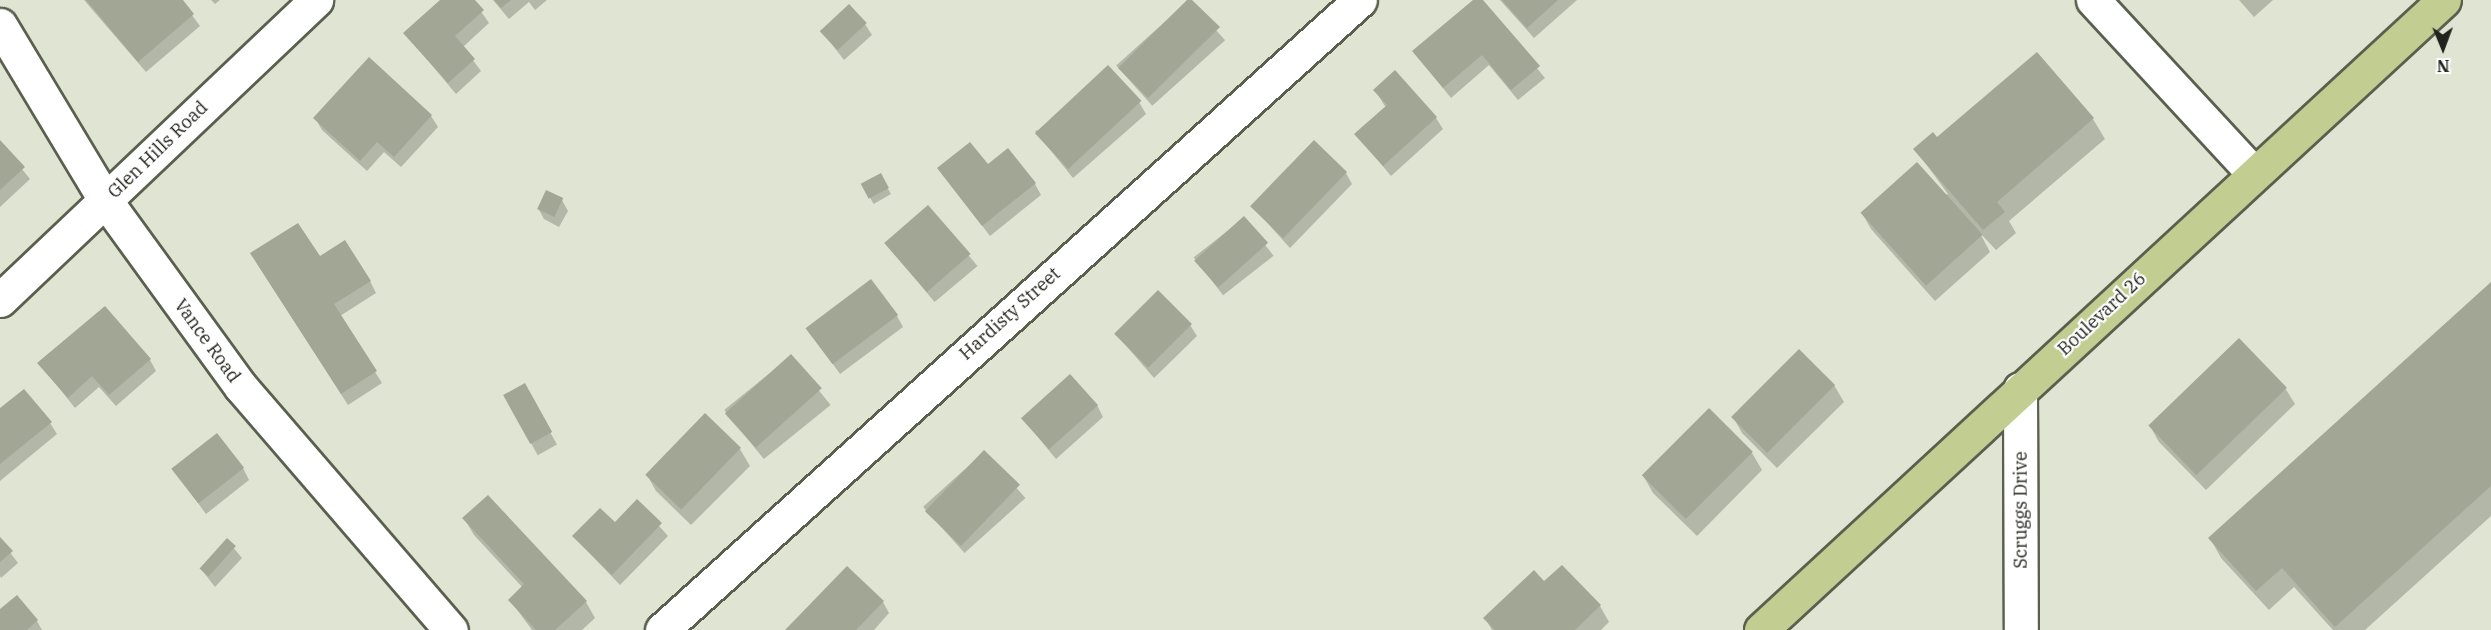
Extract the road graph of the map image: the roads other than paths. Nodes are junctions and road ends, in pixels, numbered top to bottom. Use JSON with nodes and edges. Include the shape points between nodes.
{"nodes":[{"id":1,"x":316,"y":0,"type":"edge"},
{"id":2,"x":1360,"y":0,"type":"edge"},
{"id":3,"x":2093,"y":0,"type":"edge"},
{"id":4,"x":2444,"y":0,"type":"edge"},
{"id":5,"x":0,"y":25,"type":"edge"},
{"id":6,"x":2254,"y":174,"type":"junction"},
{"id":7,"x":105,"y":200,"type":"junction"},
{"id":8,"x":0,"y":300,"type":"edge"},
{"id":9,"x":2020,"y":389,"type":"junction"},
{"id":10,"x":451,"y":630,"type":"edge"},
{"id":11,"x":662,"y":630,"type":"edge"},
{"id":12,"x":1761,"y":630,"type":"edge"},
{"id":13,"x":2021,"y":630,"type":"edge"}],
"edges":[{"from":1,"to":7,"type":"street","name":"Glen Hills Road"},
{"from":2,"to":11,"type":"street","name":"Hardisty Street"},
{"from":3,"to":6,"type":"street"},
{"from":4,"to":6,"type":"main road","name":"Boulevard 26"},
{"from":5,"to":7,"type":"street","name":"Vance Road"},
{"from":6,"to":9,"type":"main road","name":"Boulevard 26"},
{"from":7,"to":8,"type":"street","name":"Glen Hills Road"},
{"from":7,"to":10,"type":"street","name":"Vance Road","via":[[241,387]]},
{"from":9,"to":12,"type":"main road","name":"Boulevard 26"},
{"from":9,"to":13,"type":"street","name":"Scruggs Drive"}]}
